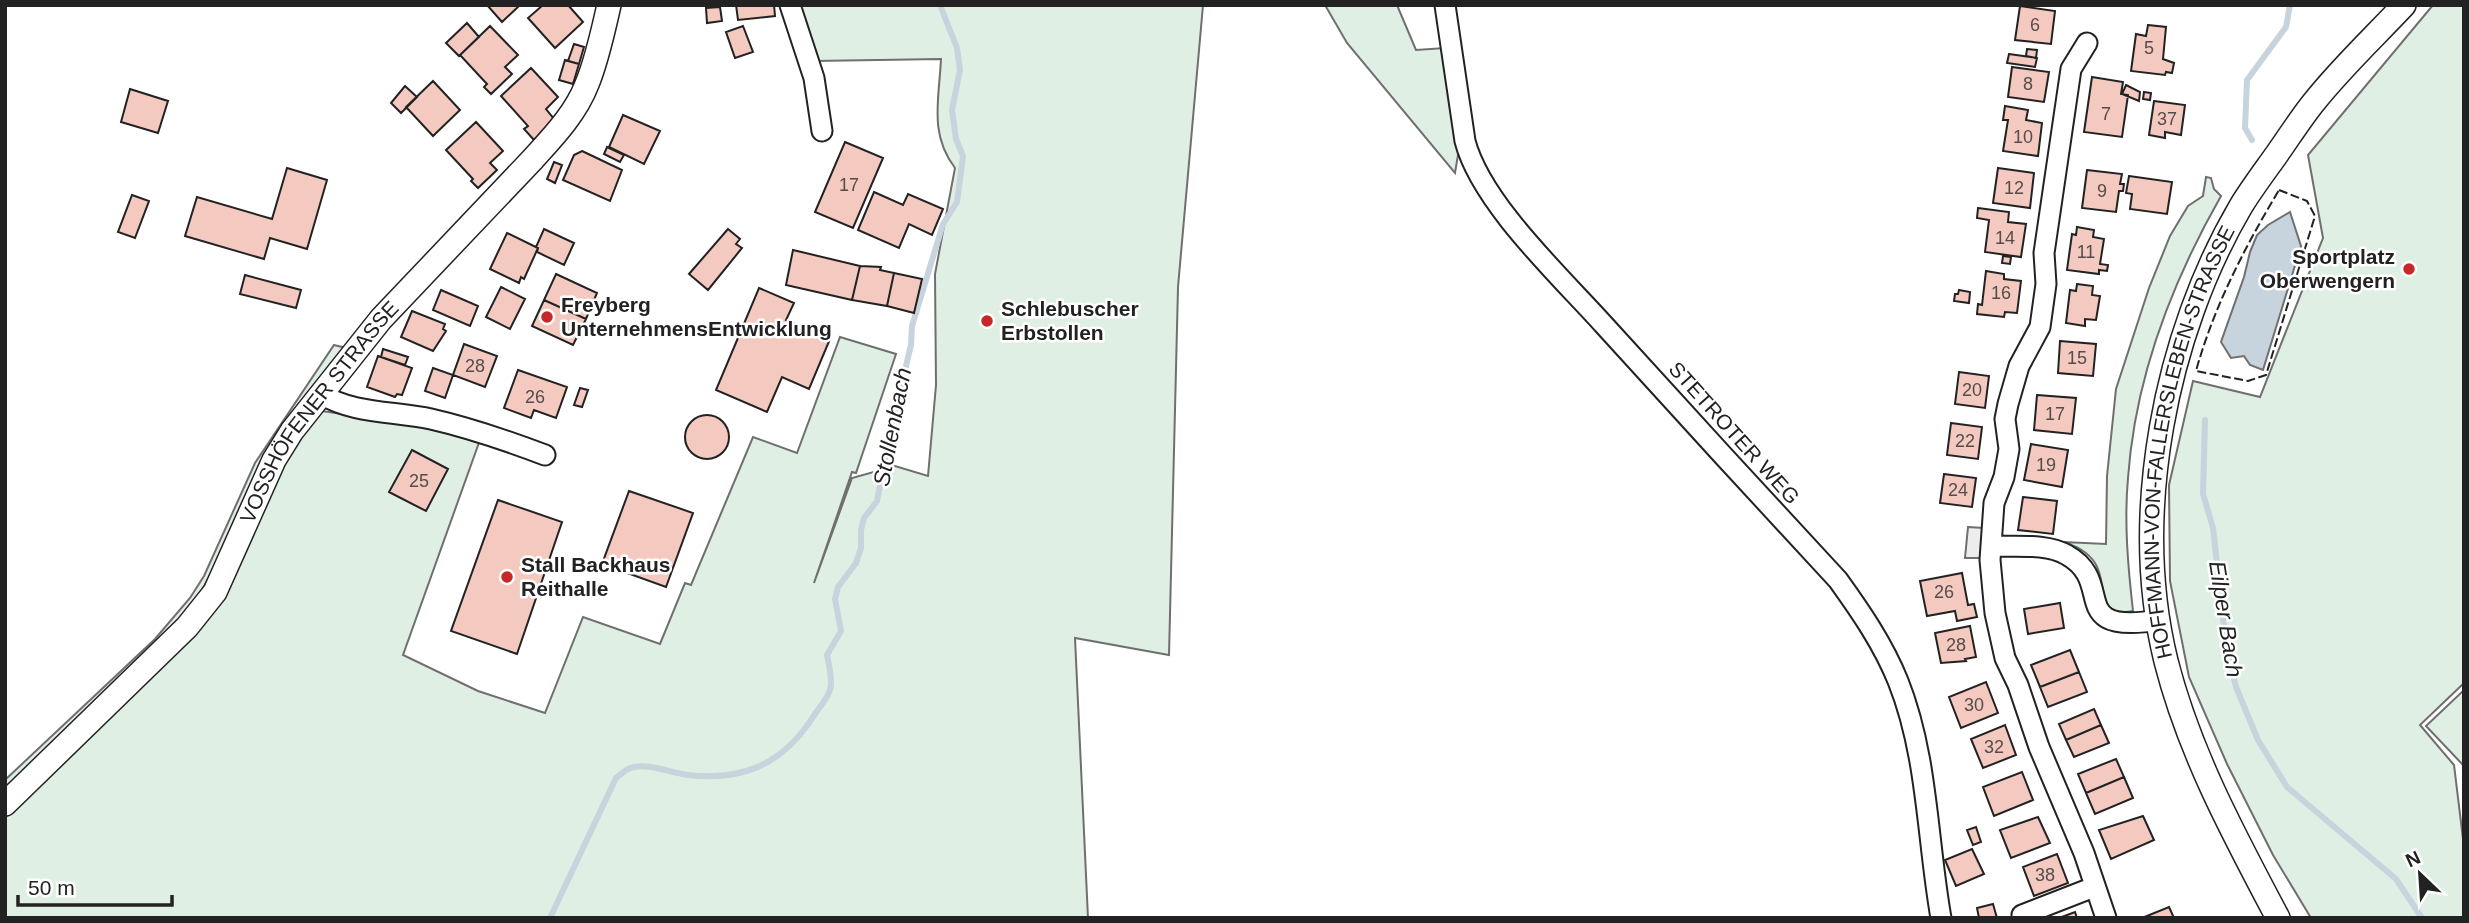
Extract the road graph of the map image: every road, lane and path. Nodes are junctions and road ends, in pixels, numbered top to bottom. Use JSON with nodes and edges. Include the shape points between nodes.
{"nodes":[{"id":1,"x":609,"y":5,"type":"edge"},
{"id":2,"x":790,"y":5,"type":"edge"},
{"id":3,"x":1445,"y":5,"type":"edge"},
{"id":4,"x":2404,"y":5,"type":"edge"},
{"id":5,"x":2087,"y":43,"type":"dead end"},
{"id":6,"x":822,"y":131,"type":"dead end"},
{"id":7,"x":321,"y":394,"type":"junction"},
{"id":8,"x":545,"y":455,"type":"dead end"},
{"id":9,"x":1992,"y":546,"type":"junction"},
{"id":10,"x":2159,"y":621,"type":"junction"},
{"id":11,"x":5,"y":804,"type":"edge"},
{"id":12,"x":2094,"y":887,"type":"junction"},
{"id":13,"x":2022,"y":915,"type":"dead end"},
{"id":14,"x":1941,"y":918,"type":"edge"},
{"id":15,"x":2106,"y":918,"type":"edge"},
{"id":16,"x":2278,"y":918,"type":"edge"}],
"edges":[{"from":1,"to":7,"type":"street","name":"VOSSHÖFENER STRASSE","via":[[587,85],[557,133],[416,281]]},
{"from":2,"to":6,"type":"street","via":[[814,78]]},
{"from":3,"to":14,"type":"street","name":"STETROTER WEG","via":[[1465,141],[1487,191],[1838,580],[1866,618],[1898,682],[1911,727]]},
{"from":4,"to":10,"type":"street","name":"HOFFMANN-VON-FALLERSLEBEN-STRASSE","via":[[2314,102],[2263,174],[2241,206],[2192,309],[2155,469],[2151,507]]},
{"from":5,"to":9,"type":"street","via":[[2071,69],[2044,253],[2046,284],[2040,327],[2019,366],[2008,404],[2009,449],[1994,503]]},
{"from":7,"to":8,"type":"street","via":[[336,403],[465,427]]},
{"from":7,"to":11,"type":"street","name":"VOSSHÖFENER STRASSE","via":[[274,460],[215,592],[187,627]]},
{"from":9,"to":10,"type":"street","via":[[2045,548],[2066,554],[2083,566],[2096,608],[2105,618],[2119,624]]},
{"from":9,"to":12,"type":"street","via":[[1995,613],[2004,658]]},
{"from":10,"to":16,"type":"street","name":"HOFFMANN-VON-FALLERSLEBEN-STRASSE","via":[[2166,661],[2203,769]]},
{"from":12,"to":13,"type":"street"},
{"from":12,"to":15,"type":"street"}]}
